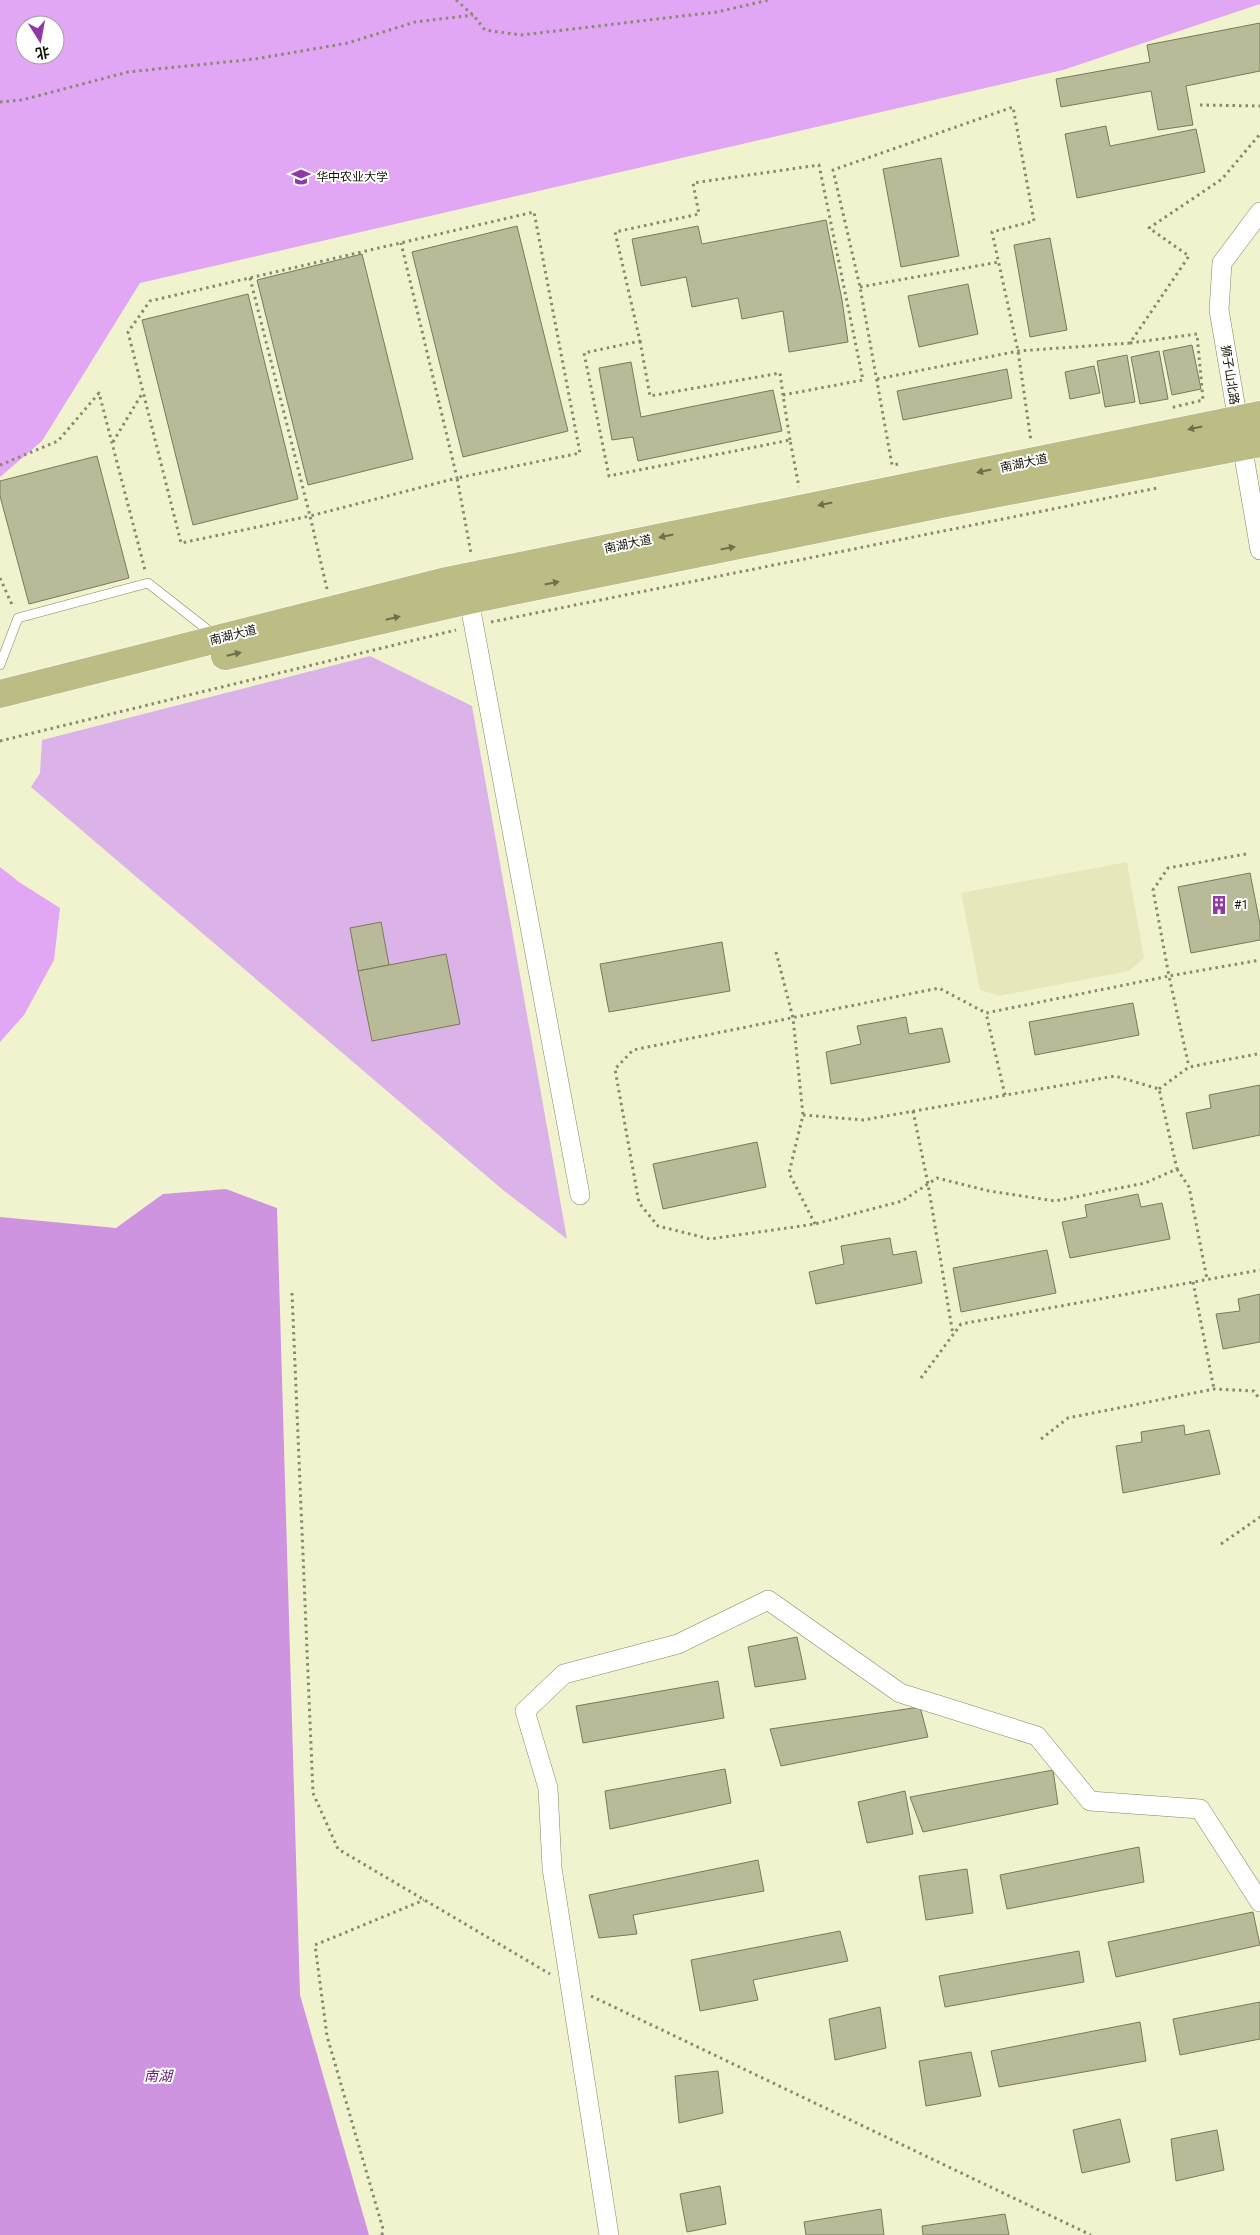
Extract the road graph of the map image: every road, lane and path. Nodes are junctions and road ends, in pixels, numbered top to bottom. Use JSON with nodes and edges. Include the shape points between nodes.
{"nodes":[{"id":1,"x":456,"y":0,"type":"edge"},
{"id":2,"x":770,"y":0,"type":"edge"},
{"id":3,"x":473,"y":15,"type":"junction"},
{"id":4,"x":0,"y":102,"type":"edge"},
{"id":5,"x":1200,"y":105,"type":"dead end"},
{"id":6,"x":1260,"y":106,"type":"edge"},
{"id":7,"x":1260,"y":134,"type":"edge"},
{"id":8,"x":1260,"y":212,"type":"edge"},
{"id":9,"x":401,"y":243,"type":"junction"},
{"id":10,"x":999,"y":262,"type":"junction"},
{"id":11,"x":250,"y":278,"type":"junction"},
{"id":12,"x":860,"y":288,"type":"junction"},
{"id":13,"x":640,"y":341,"type":"junction"},
{"id":14,"x":1130,"y":343,"type":"junction"},
{"id":15,"x":1018,"y":351,"type":"junction"},
{"id":16,"x":877,"y":379,"type":"junction"},
{"id":17,"x":143,"y":392,"type":"junction"},
{"id":18,"x":783,"y":395,"type":"junction"},
{"id":19,"x":1168,"y":409,"type":"dead end"},
{"id":20,"x":1249,"y":417,"type":"edge"},
{"id":21,"x":790,"y":440,"type":"junction"},
{"id":22,"x":112,"y":443,"type":"junction"},
{"id":23,"x":1022,"y":445,"type":"dead end"},
{"id":24,"x":1251,"y":445,"type":"edge"},
{"id":25,"x":901,"y":463,"type":"dead end"},
{"id":26,"x":0,"y":465,"type":"edge"},
{"id":27,"x":457,"y":478,"type":"junction"},
{"id":28,"x":1158,"y":488,"type":"dead end"},
{"id":29,"x":800,"y":494,"type":"dead end"},
{"id":30,"x":310,"y":516,"type":"junction"},
{"id":31,"x":1260,"y":550,"type":"edge"},
{"id":32,"x":0,"y":578,"type":"edge"},
{"id":33,"x":148,"y":583,"type":"junction"},
{"id":34,"x":473,"y":600,"type":"junction"},
{"id":35,"x":331,"y":610,"type":"junction"},
{"id":36,"x":18,"y":618,"type":"junction"},
{"id":37,"x":219,"y":639,"type":"junction"},
{"id":38,"x":0,"y":665,"type":"edge"},
{"id":39,"x":0,"y":694,"type":"edge"},
{"id":40,"x":0,"y":710,"type":"edge"},
{"id":41,"x":0,"y":741,"type":"edge"},
{"id":42,"x":1246,"y":854,"type":"dead end"},
{"id":43,"x":776,"y":952,"type":"dead end"},
{"id":44,"x":1260,"y":960,"type":"edge"},
{"id":45,"x":1169,"y":976,"type":"junction"},
{"id":46,"x":986,"y":1013,"type":"junction"},
{"id":47,"x":793,"y":1018,"type":"junction"},
{"id":48,"x":1257,"y":1054,"type":"dead end"},
{"id":49,"x":1189,"y":1067,"type":"junction"},
{"id":50,"x":1159,"y":1088,"type":"junction"},
{"id":51,"x":1005,"y":1095,"type":"junction"},
{"id":52,"x":913,"y":1111,"type":"junction"},
{"id":53,"x":803,"y":1116,"type":"junction"},
{"id":54,"x":1177,"y":1169,"type":"junction"},
{"id":55,"x":928,"y":1184,"type":"junction"},
{"id":56,"x":580,"y":1195,"type":"dead end"},
{"id":57,"x":815,"y":1224,"type":"junction"},
{"id":58,"x":1260,"y":1270,"type":"edge"},
{"id":59,"x":1207,"y":1280,"type":"junction"},
{"id":60,"x":1193,"y":1282,"type":"junction"},
{"id":61,"x":953,"y":1335,"type":"junction"},
{"id":62,"x":922,"y":1378,"type":"dead end"},
{"id":63,"x":1214,"y":1390,"type":"junction"},
{"id":64,"x":1260,"y":1400,"type":"edge"},
{"id":65,"x":1040,"y":1439,"type":"dead end"},
{"id":66,"x":1260,"y":1517,"type":"edge"},
{"id":67,"x":1221,"y":1544,"type":"dead end"},
{"id":68,"x":424,"y":1900,"type":"dead end"},
{"id":69,"x":1260,"y":1902,"type":"edge"},
{"id":70,"x":382,"y":2235,"type":"edge"},
{"id":71,"x":609,"y":2235,"type":"edge"}],
"edges":[{"from":1,"to":3,"type":"path"},
{"from":2,"to":3,"type":"path","via":[[716,12],[521,35],[485,30]]},
{"from":3,"to":4,"type":"path","via":[[415,22],[348,43],[255,59],[128,72],[22,100]]},
{"from":5,"to":6,"type":"path"},
{"from":7,"to":14,"type":"path","via":[[1222,179],[1149,228],[1189,256]]},
{"from":8,"to":20,"type":"street","name":"狮子山北路","via":[[1222,264],[1219,310]]},
{"from":9,"to":11,"type":"path"},
{"from":9,"to":27,"type":"path"},
{"from":9,"to":27,"type":"path","via":[[534,212],[580,453]]},
{"from":10,"to":12,"type":"path"},
{"from":10,"to":12,"type":"path","via":[[992,232],[1034,221],[1013,107],[833,170]]},
{"from":10,"to":15,"type":"path"},
{"from":11,"to":17,"type":"path","via":[[150,301],[128,332]]},
{"from":11,"to":30,"type":"path"},
{"from":12,"to":16,"type":"path"},
{"from":13,"to":18,"type":"path","via":[[650,396],[780,373]]},
{"from":13,"to":18,"type":"path","via":[[615,232],[699,214],[693,183],[819,165],[863,380]]},
{"from":13,"to":21,"type":"path","via":[[584,353],[609,476]]},
{"from":14,"to":15,"type":"path"},
{"from":14,"to":19,"type":"path","via":[[1198,334],[1203,400]]},
{"from":15,"to":16,"type":"path"},
{"from":15,"to":23,"type":"path","via":[[1032,444]]},
{"from":16,"to":25,"type":"path","via":[[892,464]]},
{"from":17,"to":22,"type":"path"},
{"from":17,"to":30,"type":"path","via":[[181,543]]},
{"from":18,"to":21,"type":"path"},
{"from":20,"to":24,"type":"street","name":"狮子山北路"},
{"from":20,"to":34,"type":"main road","name":"南湖大道","one_way":true},
{"from":21,"to":29,"type":"path"},
{"from":22,"to":26,"type":"path","via":[[99,393],[58,441]]},
{"from":22,"to":33,"type":"path"},
{"from":24,"to":31,"type":"street","name":"狮子山北路"},
{"from":34,"to":24,"type":"main road","name":"南湖大道","one_way":true,"via":[[942,504]]},
{"from":27,"to":30,"type":"path"},
{"from":27,"to":34,"type":"path"},
{"from":28,"to":34,"type":"path"},
{"from":30,"to":35,"type":"path"},
{"from":32,"to":36,"type":"path"},
{"from":33,"to":36,"type":"lane"},
{"from":33,"to":37,"type":"lane"},
{"from":34,"to":35,"type":"main road","name":"南湖大道"},
{"from":40,"to":34,"type":"main road","name":"南湖大道","one_way":true},
{"from":34,"to":41,"type":"path"},
{"from":34,"to":56,"type":"street"},
{"from":35,"to":37,"type":"main road","name":"南湖大道"},
{"from":36,"to":38,"type":"lane"},
{"from":37,"to":39,"type":"main road","name":"南湖大道"},
{"from":42,"to":45,"type":"path","via":[[1168,868],[1153,890]]},
{"from":43,"to":47,"type":"path"},
{"from":44,"to":45,"type":"path"},
{"from":45,"to":46,"type":"path"},
{"from":45,"to":49,"type":"path"},
{"from":46,"to":47,"type":"path","via":[[939,988]]},
{"from":46,"to":51,"type":"path"},
{"from":47,"to":53,"type":"path"},
{"from":47,"to":57,"type":"path","via":[[633,1050],[615,1069],[639,1203],[658,1226],[710,1239]]},
{"from":48,"to":49,"type":"path"},
{"from":49,"to":50,"type":"path"},
{"from":50,"to":51,"type":"path","via":[[1115,1076]]},
{"from":50,"to":54,"type":"path"},
{"from":51,"to":52,"type":"path"},
{"from":52,"to":53,"type":"path","via":[[863,1120]]},
{"from":52,"to":55,"type":"path"},
{"from":53,"to":57,"type":"path","via":[[789,1173]]},
{"from":54,"to":55,"type":"path","via":[[1145,1183],[1055,1201],[989,1191],[937,1178]]},
{"from":54,"to":59,"type":"path","via":[[1189,1187]]},
{"from":55,"to":57,"type":"path","via":[[902,1201]]},
{"from":55,"to":61,"type":"path"},
{"from":58,"to":59,"type":"path"},
{"from":59,"to":60,"type":"path"},
{"from":60,"to":61,"type":"path","via":[[961,1324]]},
{"from":60,"to":63,"type":"path"},
{"from":61,"to":62,"type":"path"},
{"from":63,"to":64,"type":"path","via":[[1254,1391]]},
{"from":63,"to":65,"type":"path","via":[[1068,1418]]},
{"from":66,"to":67,"type":"path"},
{"from":68,"to":70,"type":"path","via":[[315,1945],[327,2036],[383,2229]]},
{"from":69,"to":71,"type":"street","via":[[1200,1809],[1090,1802],[1037,1736],[900,1694],[768,1600],[678,1644],[564,1674],[525,1711],[548,1788],[552,1868]]}]}
